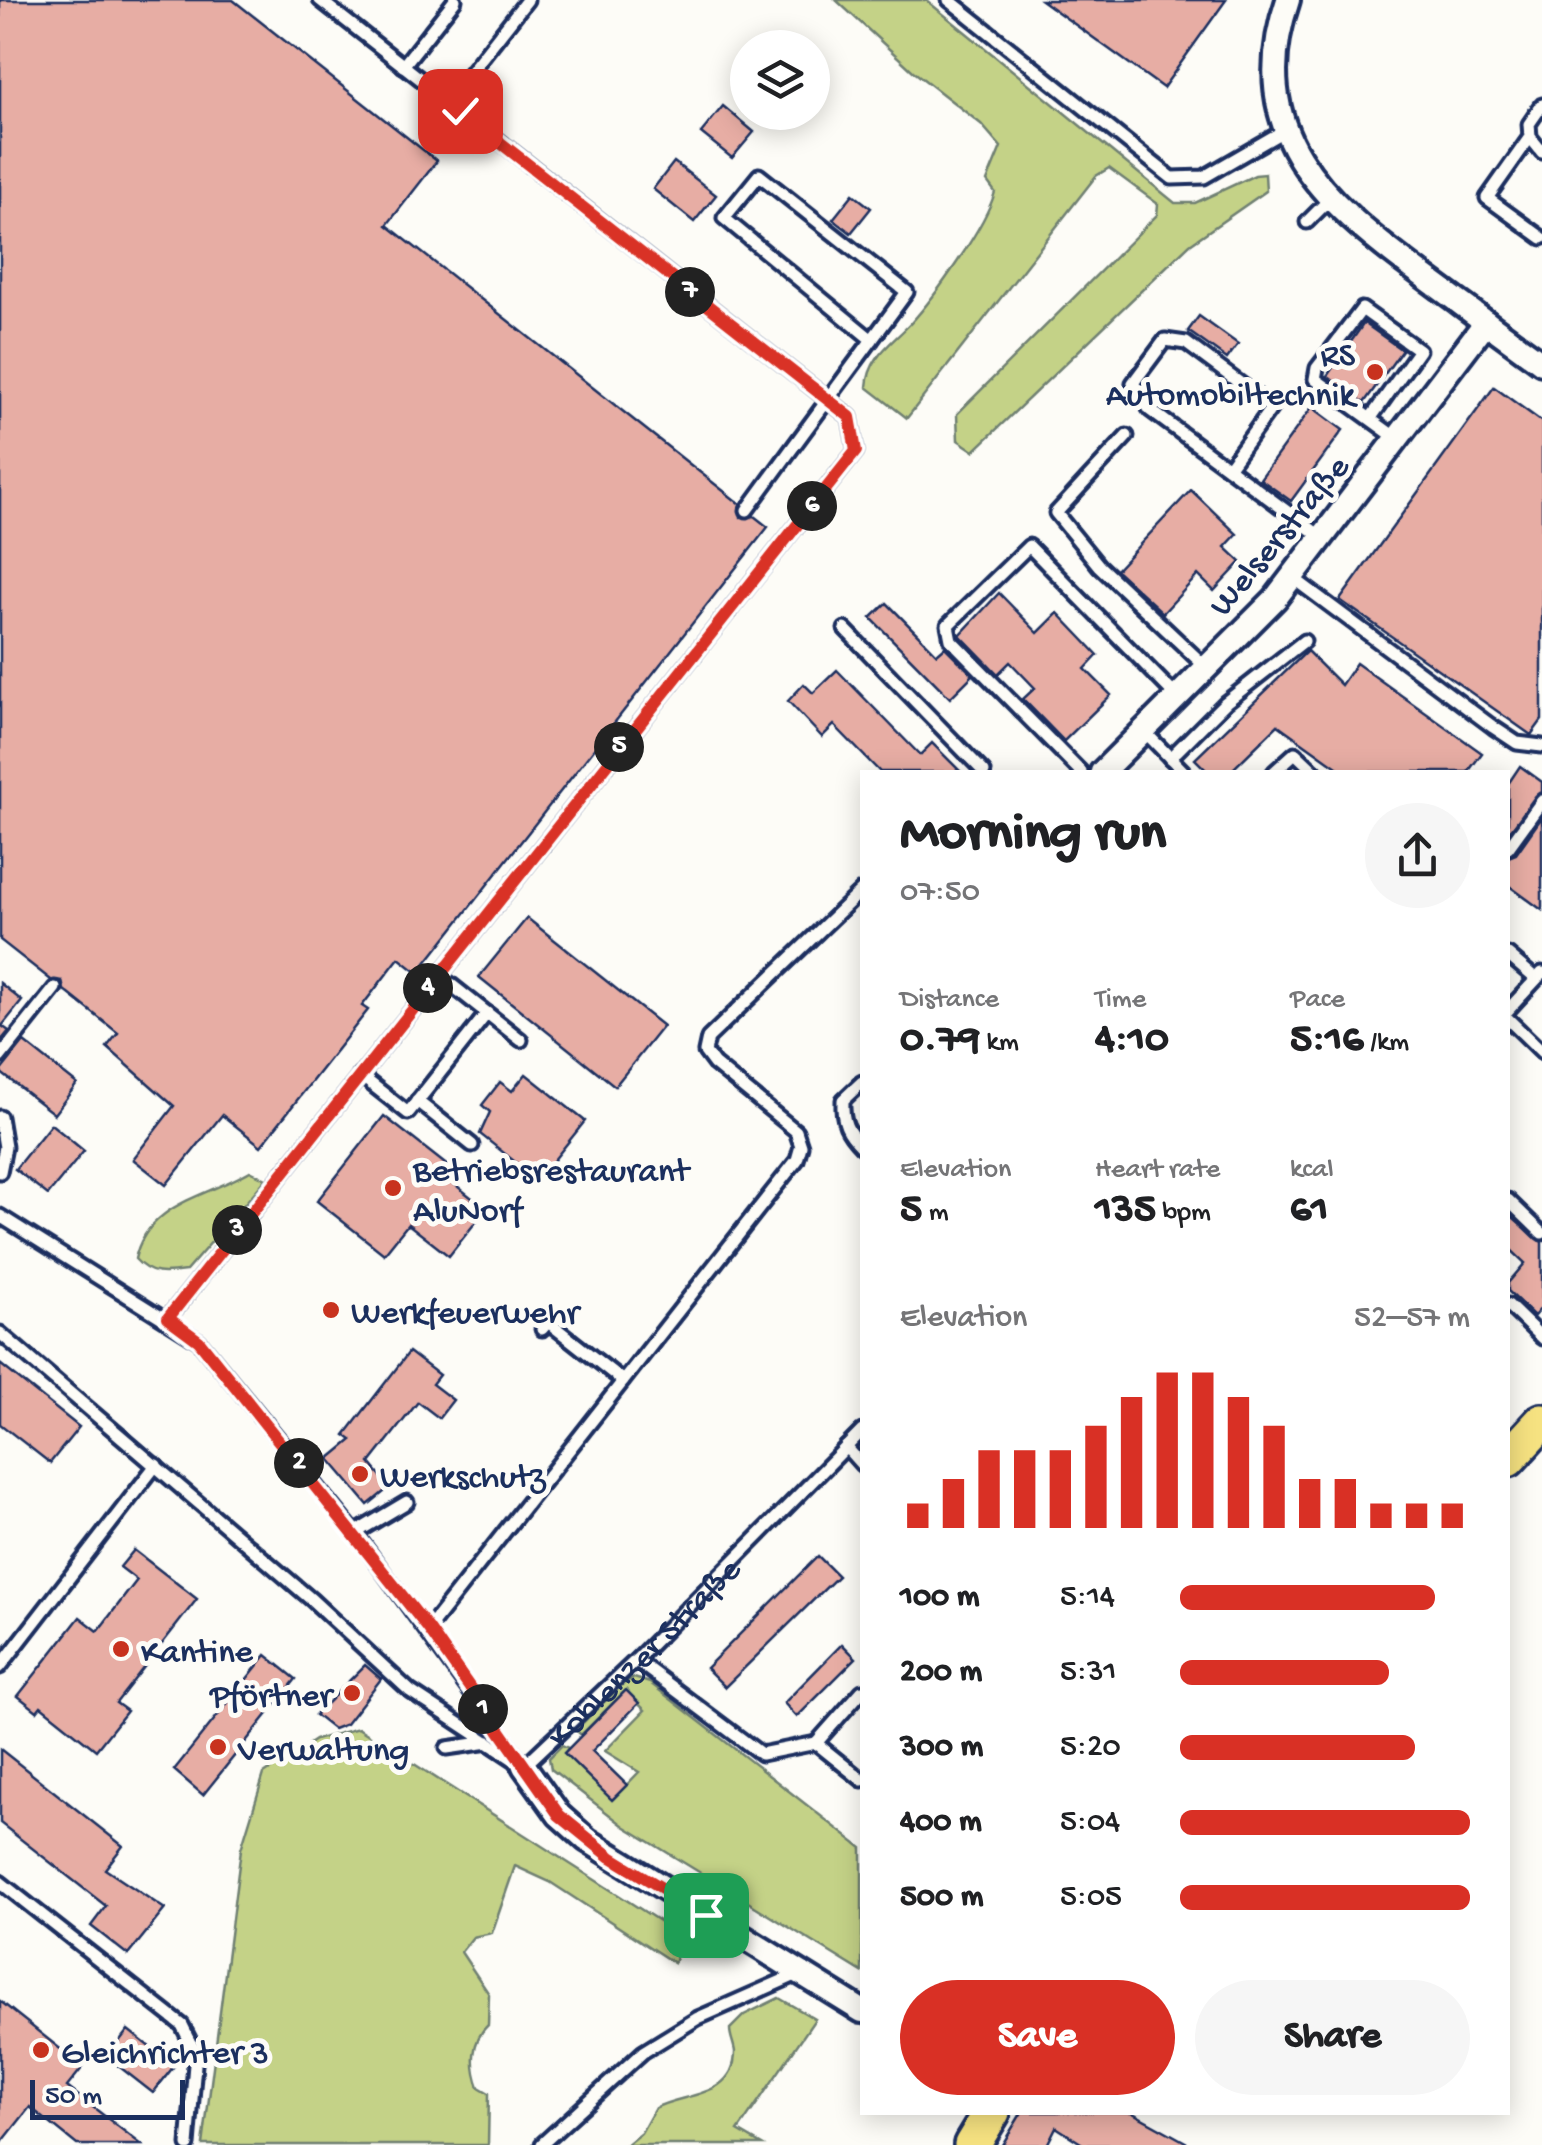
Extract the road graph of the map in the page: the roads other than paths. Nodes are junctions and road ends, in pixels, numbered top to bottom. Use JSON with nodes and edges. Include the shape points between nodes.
{"nodes":[{"id":1,"x":320,"y":0,"type":"edge"},
{"id":2,"x":455,"y":0,"type":"edge"},
{"id":3,"x":526,"y":0,"type":"edge"},
{"id":4,"x":950,"y":0,"type":"edge"},
{"id":5,"x":1288,"y":0,"type":"edge"},
{"id":6,"x":403,"y":66,"type":"junction"},
{"id":7,"x":448,"y":101,"type":"junction"},
{"id":8,"x":1542,"y":106,"type":"edge"},
{"id":9,"x":1285,"y":130,"type":"junction"},
{"id":10,"x":1530,"y":137,"type":"junction"},
{"id":11,"x":1542,"y":152,"type":"edge"},
{"id":12,"x":1328,"y":201,"type":"junction"},
{"id":13,"x":1307,"y":222,"type":"dead end"},
{"id":14,"x":1542,"y":238,"type":"edge"},
{"id":15,"x":1486,"y":322,"type":"junction"},
{"id":16,"x":872,"y":340,"type":"junction"},
{"id":17,"x":1542,"y":363,"type":"edge"},
{"id":18,"x":828,"y":400,"type":"junction"},
{"id":19,"x":1370,"y":419,"type":"junction"},
{"id":20,"x":1127,"y":436,"type":"dead end"},
{"id":21,"x":1399,"y":440,"type":"junction"},
{"id":22,"x":1228,"y":468,"type":"junction"},
{"id":23,"x":747,"y":510,"type":"dead end"},
{"id":24,"x":1324,"y":539,"type":"junction"},
{"id":25,"x":1292,"y":578,"type":"junction"},
{"id":26,"x":845,"y":629,"type":"dead end"},
{"id":27,"x":1304,"y":641,"type":"dead end"},
{"id":28,"x":1207,"y":668,"type":"junction"},
{"id":29,"x":1178,"y":698,"type":"junction"},
{"id":30,"x":1144,"y":730,"type":"junction"},
{"id":31,"x":1542,"y":746,"type":"edge"},
{"id":32,"x":1170,"y":758,"type":"junction"},
{"id":33,"x":982,"y":770,"type":"edge"},
{"id":34,"x":1080,"y":770,"type":"edge"},
{"id":35,"x":1104,"y":770,"type":"edge"},
{"id":36,"x":1182,"y":770,"type":"edge"},
{"id":37,"x":1276,"y":770,"type":"edge"},
{"id":38,"x":1313,"y":770,"type":"edge"},
{"id":39,"x":1542,"y":800,"type":"edge"},
{"id":40,"x":1510,"y":845,"type":"edge"},
{"id":41,"x":855,"y":892,"type":"edge"},
{"id":42,"x":1510,"y":955,"type":"edge"},
{"id":43,"x":439,"y":974,"type":"junction"},
{"id":44,"x":1539,"y":976,"type":"edge"},
{"id":45,"x":55,"y":988,"type":"dead end"},
{"id":46,"x":1510,"y":1008,"type":"edge"},
{"id":47,"x":486,"y":1013,"type":"junction"},
{"id":48,"x":1510,"y":1020,"type":"edge"},
{"id":49,"x":521,"y":1040,"type":"dead end"},
{"id":50,"x":1542,"y":1052,"type":"edge"},
{"id":51,"x":0,"y":1057,"type":"edge"},
{"id":52,"x":360,"y":1075,"type":"junction"},
{"id":53,"x":860,"y":1084,"type":"edge"},
{"id":54,"x":417,"y":1101,"type":"junction"},
{"id":55,"x":0,"y":1116,"type":"edge"},
{"id":56,"x":472,"y":1144,"type":"dead end"},
{"id":57,"x":860,"y":1146,"type":"edge"},
{"id":58,"x":0,"y":1172,"type":"edge"},
{"id":59,"x":1510,"y":1202,"type":"edge"},
{"id":60,"x":0,"y":1216,"type":"edge"},
{"id":61,"x":1542,"y":1233,"type":"edge"},
{"id":62,"x":1510,"y":1307,"type":"edge"},
{"id":63,"x":168,"y":1318,"type":"junction"},
{"id":64,"x":542,"y":1330,"type":"dead end"},
{"id":65,"x":0,"y":1333,"type":"edge"},
{"id":66,"x":1542,"y":1338,"type":"edge"},
{"id":67,"x":623,"y":1381,"type":"junction"},
{"id":68,"x":1542,"y":1422,"type":"edge"},
{"id":69,"x":860,"y":1432,"type":"edge"},
{"id":70,"x":846,"y":1447,"type":"junction"},
{"id":71,"x":1510,"y":1457,"type":"edge"},
{"id":72,"x":860,"y":1463,"type":"edge"},
{"id":73,"x":156,"y":1465,"type":"junction"},
{"id":74,"x":406,"y":1502,"type":"dead end"},
{"id":75,"x":355,"y":1533,"type":"junction"},
{"id":76,"x":428,"y":1628,"type":"junction"},
{"id":77,"x":636,"y":1660,"type":"junction"},
{"id":78,"x":0,"y":1668,"type":"edge"},
{"id":79,"x":410,"y":1691,"type":"junction"},
{"id":80,"x":860,"y":1694,"type":"edge"},
{"id":81,"x":396,"y":1700,"type":"dead end"},
{"id":82,"x":488,"y":1742,"type":"junction"},
{"id":83,"x":816,"y":1742,"type":"junction"},
{"id":84,"x":447,"y":1748,"type":"dead end"},
{"id":85,"x":524,"y":1766,"type":"junction"},
{"id":86,"x":860,"y":1778,"type":"edge"},
{"id":87,"x":0,"y":1882,"type":"edge"},
{"id":88,"x":800,"y":1972,"type":"junction"},
{"id":89,"x":860,"y":2010,"type":"edge"},
{"id":90,"x":990,"y":2115,"type":"edge"},
{"id":91,"x":542,"y":2144,"type":"edge"},
{"id":92,"x":188,"y":2145,"type":"edge"},
{"id":93,"x":972,"y":2145,"type":"edge"}],
"edges":[{"from":1,"to":6,"type":"lane"},
{"from":2,"to":6,"type":"lane"},
{"from":3,"to":7,"type":"lane"},
{"from":4,"to":9,"type":"lane","via":[[1172,178],[1204,177]]},
{"from":5,"to":9,"type":"street","via":[[1276,62]]},
{"from":6,"to":7,"type":"lane"},
{"from":7,"to":18,"type":"lane"},
{"from":8,"to":10,"type":"lane","via":[[1529,124]]},
{"from":9,"to":12,"type":"street"},
{"from":10,"to":11,"type":"lane"},
{"from":10,"to":14,"type":"lane","via":[[1487,198]]},
{"from":12,"to":13,"type":"lane"},
{"from":12,"to":15,"type":"street"},
{"from":15,"to":17,"type":"street"},
{"from":15,"to":21,"type":"street","name":"Welserstraße"},
{"from":16,"to":16,"type":"lane","via":[[724,218],[760,175],[907,292]]},
{"from":16,"to":18,"type":"lane"},
{"from":18,"to":23,"type":"lane"},
{"from":18,"to":43,"type":"lane","via":[[850,417],[856,451]]},
{"from":19,"to":19,"type":"lane","via":[[1315,380],[1316,368],[1362,310],[1419,350]]},
{"from":19,"to":21,"type":"lane"},
{"from":20,"to":28,"type":"lane","via":[[1056,513],[1099,566]]},
{"from":21,"to":24,"type":"street","name":"Welserstraße"},
{"from":22,"to":22,"type":"lane","via":[[1140,398],[1134,384],[1165,340],[1186,343],[1272,407]]},
{"from":22,"to":24,"type":"lane"},
{"from":24,"to":25,"type":"street","name":"Welserstraße"},
{"from":25,"to":28,"type":"street","name":"Welserstraße"},
{"from":25,"to":31,"type":"lane","via":[[1494,727],[1517,742]]},
{"from":26,"to":33,"type":"lane"},
{"from":27,"to":32,"type":"lane","via":[[1226,702]]},
{"from":28,"to":29,"type":"street","name":"Welserstraße"},
{"from":29,"to":30,"type":"street","name":"Welserstraße"},
{"from":29,"to":34,"type":"lane","via":[[1029,546],[948,624],[951,640]]},
{"from":30,"to":32,"type":"lane"},
{"from":30,"to":35,"type":"street","name":"Welserstraße"},
{"from":32,"to":36,"type":"lane"},
{"from":37,"to":38,"type":"lane","via":[[1295,753]]},
{"from":39,"to":40,"type":"lane"},
{"from":41,"to":67,"type":"lane","via":[[708,1038],[706,1052],[714,1064],[796,1131],[798,1160],[776,1178]]},
{"from":42,"to":44,"type":"lane"},
{"from":43,"to":47,"type":"lane"},
{"from":43,"to":52,"type":"lane"},
{"from":44,"to":46,"type":"lane"},
{"from":45,"to":51,"type":"lane"},
{"from":47,"to":49,"type":"lane"},
{"from":47,"to":54,"type":"lane"},
{"from":48,"to":50,"type":"lane"},
{"from":52,"to":54,"type":"lane","via":[[408,1113]]},
{"from":52,"to":63,"type":"lane"},
{"from":53,"to":57,"type":"lane","via":[[843,1100],[842,1113]]},
{"from":54,"to":56,"type":"lane"},
{"from":55,"to":58,"type":"lane"},
{"from":59,"to":61,"type":"lane"},
{"from":60,"to":63,"type":"lane"},
{"from":62,"to":66,"type":"lane"},
{"from":63,"to":75,"type":"lane","via":[[199,1341]]},
{"from":64,"to":67,"type":"lane","via":[[548,1322]]},
{"from":65,"to":73,"type":"lane"},
{"from":67,"to":76,"type":"lane"},
{"from":68,"to":71,"type":"main road"},
{"from":69,"to":70,"type":"lane","name":"Koblenzer Straße"},
{"from":70,"to":72,"type":"lane"},
{"from":70,"to":77,"type":"lane","name":"Koblenzer Straße"},
{"from":73,"to":78,"type":"lane"},
{"from":73,"to":79,"type":"lane"},
{"from":74,"to":75,"type":"lane"},
{"from":75,"to":76,"type":"lane"},
{"from":76,"to":85,"type":"lane"},
{"from":77,"to":83,"type":"lane","via":[[761,1754]]},
{"from":77,"to":85,"type":"lane","name":"Koblenzer Straße"},
{"from":79,"to":81,"type":"lane"},
{"from":79,"to":82,"type":"lane"},
{"from":80,"to":83,"type":"lane"},
{"from":82,"to":84,"type":"lane"},
{"from":82,"to":85,"type":"lane"},
{"from":83,"to":86,"type":"lane"},
{"from":85,"to":88,"type":"street","name":"Koblenzer Straße","via":[[559,1815],[587,1840]]},
{"from":87,"to":92,"type":"lane","via":[[182,2025],[196,2054]]},
{"from":88,"to":89,"type":"street","name":"Koblenzer Straße"},
{"from":88,"to":91,"type":"lane","via":[[698,2018],[644,2052]]},
{"from":90,"to":93,"type":"main road"}]}
